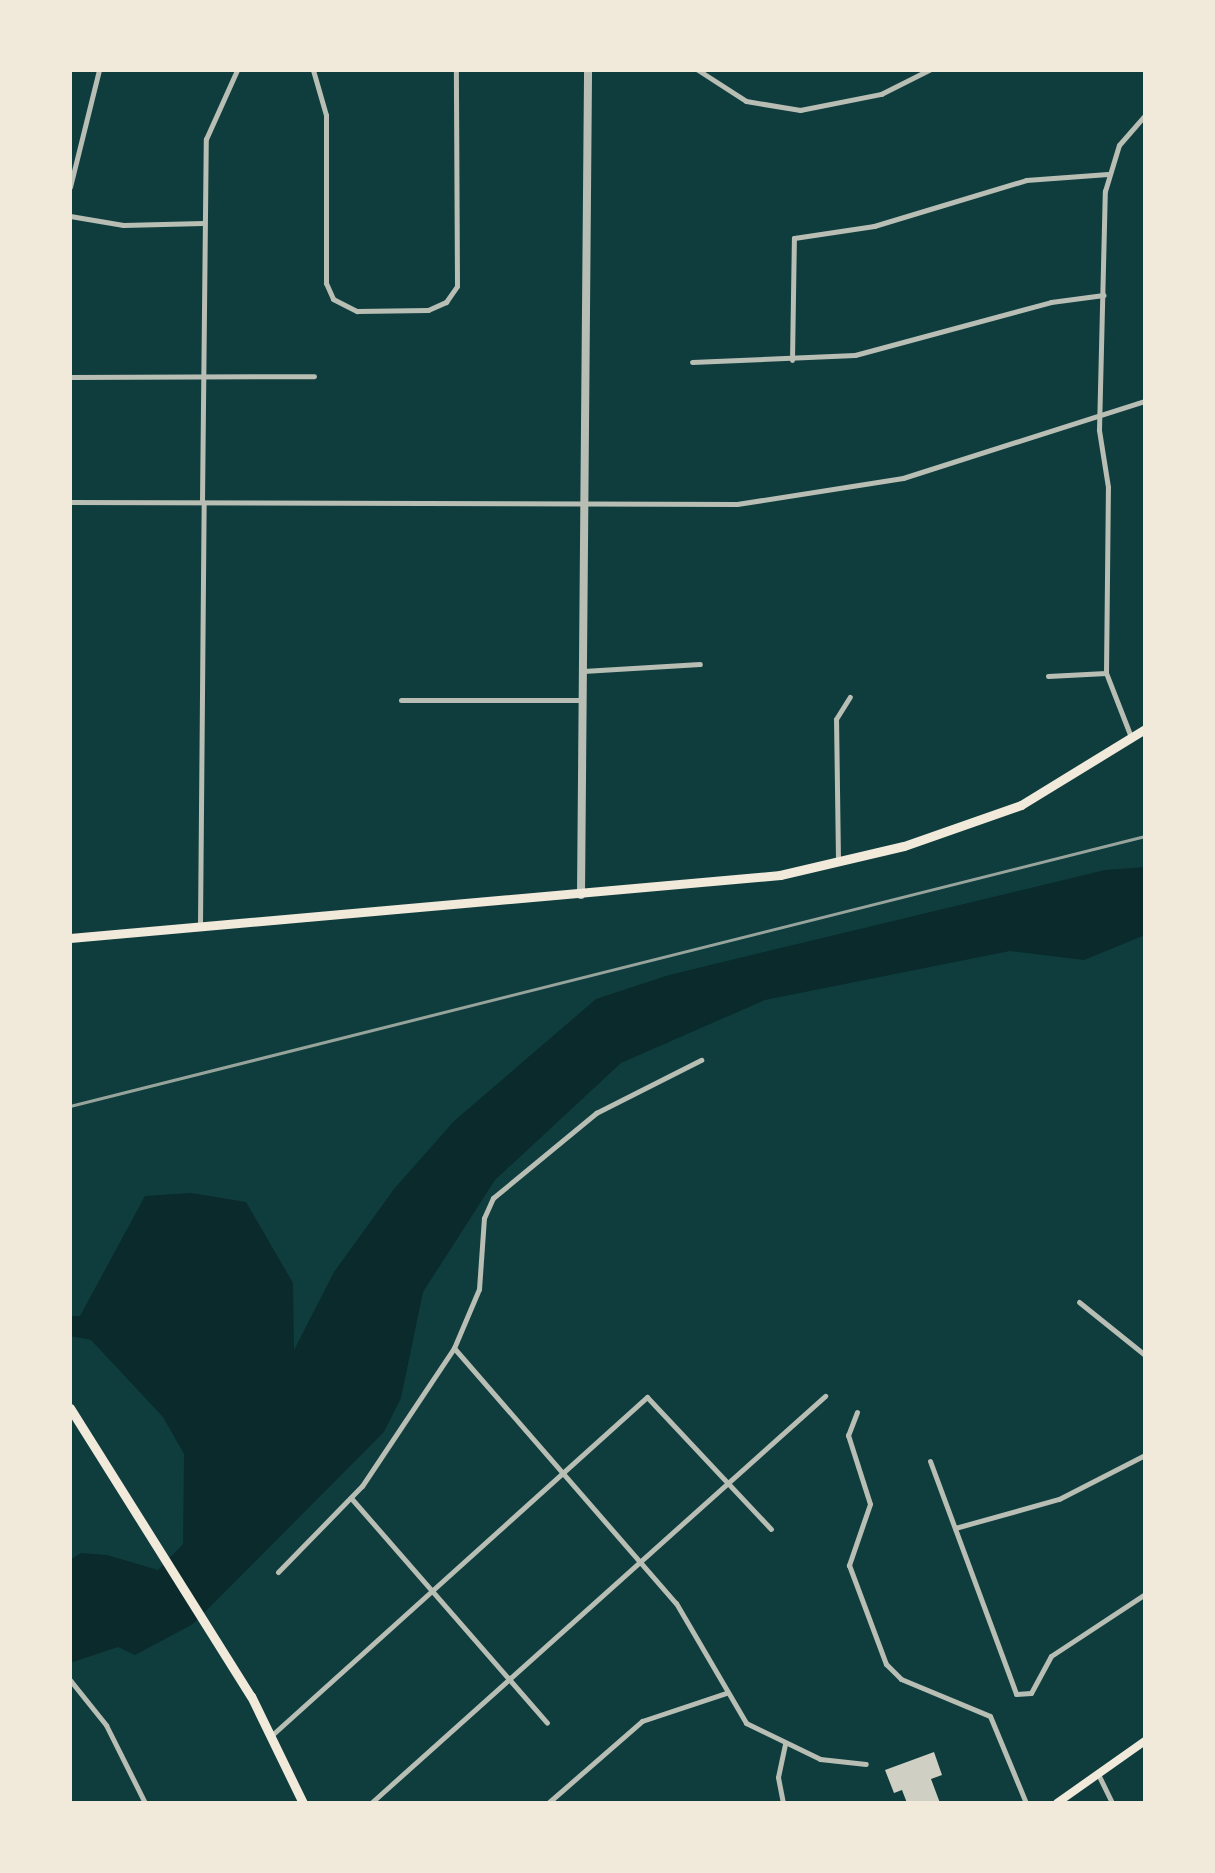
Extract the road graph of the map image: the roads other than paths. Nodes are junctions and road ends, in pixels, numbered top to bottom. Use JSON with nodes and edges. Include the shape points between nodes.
{"nodes":[{"id":1,"x":99,"y":70,"type":"edge"},
{"id":2,"x":237,"y":70,"type":"edge"},
{"id":3,"x":313,"y":70,"type":"edge"},
{"id":4,"x":456,"y":70,"type":"edge"},
{"id":5,"x":588,"y":70,"type":"edge"},
{"id":6,"x":698,"y":70,"type":"edge"},
{"id":7,"x":929,"y":70,"type":"edge"},
{"id":8,"x":1145,"y":114,"type":"edge"},
{"id":9,"x":1108,"y":174,"type":"junction"},
{"id":10,"x":70,"y":188,"type":"edge"},
{"id":11,"x":70,"y":216,"type":"edge"},
{"id":12,"x":203,"y":223,"type":"junction"},
{"id":13,"x":1104,"y":295,"type":"junction"},
{"id":14,"x":792,"y":360,"type":"junction"},
{"id":15,"x":692,"y":362,"type":"dead end"},
{"id":16,"x":314,"y":376,"type":"dead end"},
{"id":17,"x":70,"y":377,"type":"edge"},
{"id":18,"x":202,"y":378,"type":"junction"},
{"id":19,"x":1145,"y":401,"type":"edge"},
{"id":20,"x":1104,"y":413,"type":"junction"},
{"id":21,"x":70,"y":502,"type":"edge"},
{"id":22,"x":203,"y":502,"type":"junction"},
{"id":23,"x":584,"y":507,"type":"junction"},
{"id":24,"x":700,"y":664,"type":"dead end"},
{"id":25,"x":583,"y":671,"type":"junction"},
{"id":26,"x":1106,"y":673,"type":"junction"},
{"id":27,"x":1048,"y":676,"type":"dead end"},
{"id":28,"x":850,"y":697,"type":"dead end"},
{"id":29,"x":401,"y":700,"type":"dead end"},
{"id":30,"x":582,"y":700,"type":"junction"},
{"id":31,"x":1145,"y":729,"type":"edge"},
{"id":32,"x":1132,"y":737,"type":"junction"},
{"id":33,"x":838,"y":864,"type":"junction"},
{"id":34,"x":581,"y":895,"type":"junction"},
{"id":35,"x":200,"y":928,"type":"junction"},
{"id":36,"x":70,"y":938,"type":"edge"},
{"id":37,"x":701,"y":1060,"type":"dead end"},
{"id":38,"x":1079,"y":1302,"type":"dead end"},
{"id":39,"x":454,"y":1348,"type":"junction"},
{"id":40,"x":1145,"y":1355,"type":"edge"},
{"id":41,"x":825,"y":1396,"type":"dead end"},
{"id":42,"x":70,"y":1408,"type":"edge"},
{"id":43,"x":857,"y":1412,"type":"dead end"},
{"id":44,"x":1145,"y":1455,"type":"edge"},
{"id":45,"x":930,"y":1461,"type":"dead end"},
{"id":46,"x":564,"y":1472,"type":"junction"},
{"id":47,"x":726,"y":1484,"type":"junction"},
{"id":48,"x":351,"y":1498,"type":"junction"},
{"id":49,"x":955,"y":1528,"type":"junction"},
{"id":50,"x":771,"y":1529,"type":"dead end"},
{"id":51,"x":639,"y":1562,"type":"junction"},
{"id":52,"x":278,"y":1572,"type":"dead end"},
{"id":53,"x":431,"y":1592,"type":"junction"},
{"id":54,"x":1145,"y":1594,"type":"edge"},
{"id":55,"x":508,"y":1679,"type":"junction"},
{"id":56,"x":70,"y":1680,"type":"edge"},
{"id":57,"x":726,"y":1694,"type":"junction"},
{"id":58,"x":548,"y":1723,"type":"dead end"},
{"id":59,"x":272,"y":1736,"type":"junction"},
{"id":60,"x":1145,"y":1741,"type":"edge"},
{"id":61,"x":787,"y":1744,"type":"junction"},
{"id":62,"x":866,"y":1764,"type":"dead end"},
{"id":63,"x":1098,"y":1774,"type":"junction"},
{"id":64,"x":144,"y":1803,"type":"edge"},
{"id":65,"x":304,"y":1803,"type":"edge"},
{"id":66,"x":372,"y":1803,"type":"edge"},
{"id":67,"x":548,"y":1803,"type":"edge"},
{"id":68,"x":783,"y":1803,"type":"edge"},
{"id":69,"x":1026,"y":1803,"type":"edge"},
{"id":70,"x":1057,"y":1803,"type":"edge"},
{"id":71,"x":1112,"y":1803,"type":"edge"}],
"edges":[{"from":1,"to":10,"type":"street"},
{"from":2,"to":12,"type":"street","via":[[206,139]]},
{"from":3,"to":4,"type":"street","via":[[326,115],[326,283],[333,300],[357,311],[428,310],[453,294],[459,277]]},
{"from":5,"to":23,"type":"street"},
{"from":6,"to":7,"type":"street","via":[[746,101],[800,110],[882,94]]},
{"from":8,"to":9,"type":"street","via":[[1119,145]]},
{"from":9,"to":13,"type":"street"},
{"from":9,"to":14,"type":"street","via":[[1039,177],[874,226],[794,238]]},
{"from":11,"to":12,"type":"street","via":[[123,225]]},
{"from":12,"to":18,"type":"street"},
{"from":13,"to":14,"type":"street","via":[[1051,302],[886,349]]},
{"from":13,"to":20,"type":"street"},
{"from":14,"to":15,"type":"street"},
{"from":16,"to":18,"type":"street"},
{"from":17,"to":18,"type":"street"},
{"from":18,"to":22,"type":"street"},
{"from":19,"to":20,"type":"street"},
{"from":20,"to":23,"type":"street","via":[[955,464],[846,490],[731,505]]},
{"from":20,"to":26,"type":"street","via":[[1099,430],[1108,487]]},
{"from":21,"to":22,"type":"street"},
{"from":22,"to":23,"type":"street"},
{"from":22,"to":35,"type":"street"},
{"from":23,"to":25,"type":"street"},
{"from":24,"to":25,"type":"street"},
{"from":25,"to":30,"type":"street"},
{"from":26,"to":27,"type":"street"},
{"from":26,"to":32,"type":"street"},
{"from":28,"to":33,"type":"street","via":[[836,719]]},
{"from":29,"to":30,"type":"street"},
{"from":30,"to":34,"type":"street"},
{"from":31,"to":32,"type":"main road"},
{"from":32,"to":33,"type":"main road","via":[[1021,805]]},
{"from":33,"to":34,"type":"main road","via":[[701,887]]},
{"from":34,"to":35,"type":"main road"},
{"from":35,"to":36,"type":"main road"},
{"from":37,"to":39,"type":"street","via":[[596,1114],[493,1198],[484,1218],[480,1289]]},
{"from":38,"to":40,"type":"street"},
{"from":39,"to":46,"type":"street"},
{"from":39,"to":48,"type":"street"},
{"from":41,"to":47,"type":"street"},
{"from":42,"to":59,"type":"main road"},
{"from":43,"to":69,"type":"street","via":[[848,1435],[870,1504],[849,1566],[886,1664],[899,1678],[990,1716]]},
{"from":44,"to":49,"type":"street","via":[[1058,1499]]},
{"from":45,"to":49,"type":"street"},
{"from":46,"to":47,"type":"street","via":[[647,1397]]},
{"from":46,"to":51,"type":"street"},
{"from":46,"to":53,"type":"street"},
{"from":47,"to":50,"type":"street"},
{"from":47,"to":51,"type":"street"},
{"from":48,"to":52,"type":"street"},
{"from":48,"to":53,"type":"street"},
{"from":49,"to":54,"type":"street","via":[[1016,1694],[1031,1693],[1050,1656]]},
{"from":51,"to":55,"type":"street"},
{"from":51,"to":57,"type":"street","via":[[693,1626]]},
{"from":53,"to":55,"type":"street"},
{"from":53,"to":59,"type":"street"},
{"from":55,"to":58,"type":"street"},
{"from":55,"to":66,"type":"street"},
{"from":56,"to":64,"type":"street","via":[[106,1726]]},
{"from":57,"to":61,"type":"street","via":[[746,1723]]},
{"from":57,"to":67,"type":"street","via":[[656,1713]]},
{"from":59,"to":65,"type":"main road"},
{"from":60,"to":63,"type":"main road"},
{"from":61,"to":62,"type":"street","via":[[820,1759]]},
{"from":61,"to":68,"type":"street","via":[[778,1778]]},
{"from":63,"to":70,"type":"main road"},
{"from":63,"to":71,"type":"street"}]}
